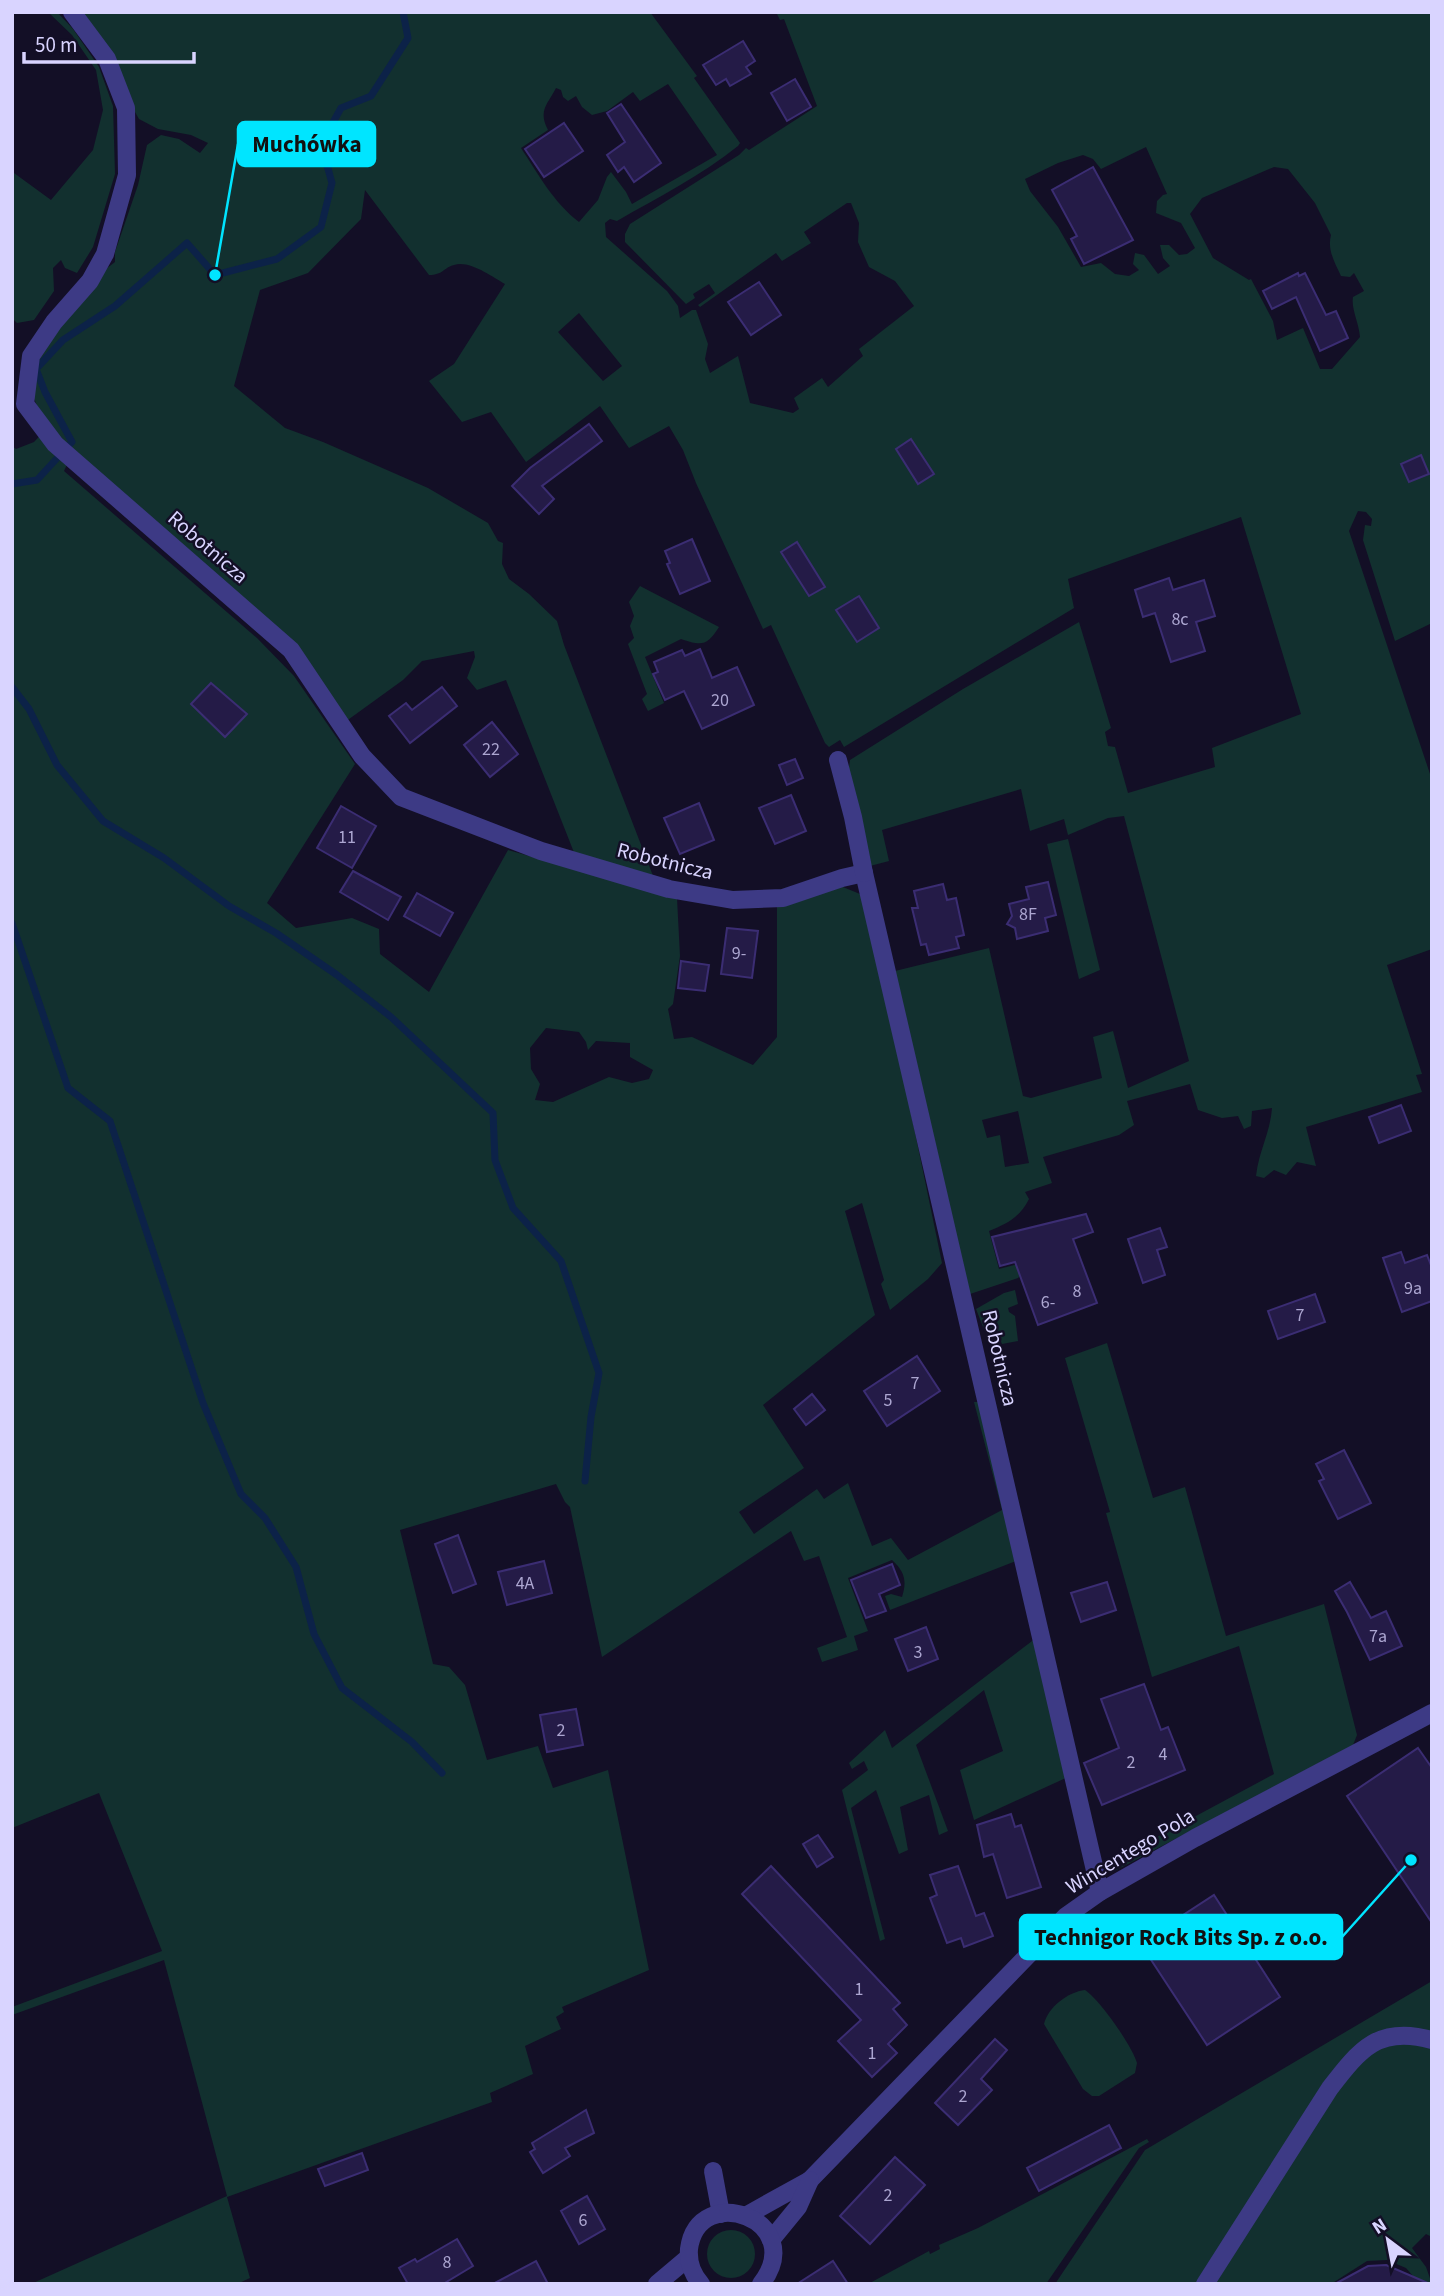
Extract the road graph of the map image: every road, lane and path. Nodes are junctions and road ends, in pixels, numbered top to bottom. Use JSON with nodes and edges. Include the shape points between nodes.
{"nodes":[{"id":1,"x":72,"y":12,"type":"edge"},
{"id":2,"x":838,"y":760,"type":"dead end"},
{"id":3,"x":864,"y":873,"type":"junction"},
{"id":4,"x":1432,"y":1713,"type":"edge"},
{"id":5,"x":1100,"y":1892,"type":"junction"},
{"id":6,"x":1432,"y":2040,"type":"edge"},
{"id":7,"x":713,"y":2171,"type":"dead end"},
{"id":8,"x":810,"y":2180,"type":"junction"},
{"id":9,"x":721,"y":2214,"type":"junction"},
{"id":10,"x":747,"y":2215,"type":"junction"},
{"id":11,"x":771,"y":2240,"type":"junction"},
{"id":12,"x":689,"y":2257,"type":"junction"},
{"id":13,"x":657,"y":2284,"type":"edge"},
{"id":14,"x":701,"y":2284,"type":"edge"},
{"id":15,"x":761,"y":2284,"type":"edge"},
{"id":16,"x":1205,"y":2284,"type":"edge"}],
"edges":[{"from":1,"to":3,"type":"street","name":"Robotnicza","via":[[107,59],[126,108],[127,175],[105,254],[90,281],[31,356],[25,404],[55,444],[291,650],[362,756],[401,797],[541,851],[669,889],[733,900],[783,898]]},
{"from":2,"to":3,"type":"street"},
{"from":3,"to":5,"type":"street","name":"Robotnicza","via":[[1022,1578]]},
{"from":4,"to":5,"type":"street","name":"Wincentego Pola"},
{"from":5,"to":8,"type":"street","name":"Wincentego Pola","via":[[1066,1916]]},
{"from":6,"to":16,"type":"street","via":[[1387,2036],[1350,2063]]},
{"from":7,"to":9,"type":"street"},
{"from":8,"to":10,"type":"street","name":"Wincentego Pola"},
{"from":8,"to":11,"type":"street","name":"Wincentego Pola","via":[[798,2207]]},
{"from":9,"to":10,"type":"street"},
{"from":9,"to":12,"type":"street","via":[[694,2234]]},
{"from":10,"to":11,"type":"street"},
{"from":11,"to":15,"type":"street","via":[[772,2264]]},
{"from":12,"to":13,"type":"street"},
{"from":12,"to":14,"type":"street"}]}
